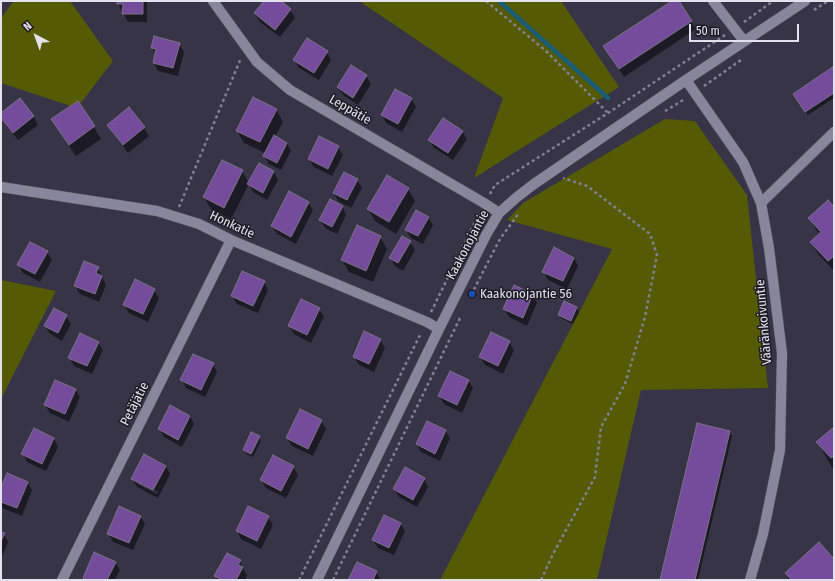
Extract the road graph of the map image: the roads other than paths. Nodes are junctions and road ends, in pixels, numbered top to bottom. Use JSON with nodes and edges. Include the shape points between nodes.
{"nodes":[{"id":1,"x":214,"y":1,"type":"edge"},
{"id":2,"x":713,"y":1,"type":"edge"},
{"id":3,"x":805,"y":1,"type":"edge"},
{"id":4,"x":744,"y":41,"type":"junction"},
{"id":5,"x":686,"y":80,"type":"junction"},
{"id":6,"x":834,"y":132,"type":"edge"},
{"id":7,"x":1,"y":187,"type":"edge"},
{"id":8,"x":761,"y":203,"type":"junction"},
{"id":9,"x":499,"y":213,"type":"junction"},
{"id":10,"x":231,"y":240,"type":"junction"},
{"id":11,"x":438,"y":329,"type":"junction"},
{"id":12,"x":62,"y":580,"type":"edge"},
{"id":13,"x":317,"y":580,"type":"edge"},
{"id":14,"x":750,"y":580,"type":"edge"}],
"edges":[{"from":1,"to":9,"type":"street","name":"Leppätie","via":[[258,62],[290,90]]},
{"from":2,"to":4,"type":"street"},
{"from":3,"to":4,"type":"street","name":"Kaakonojantie"},
{"from":4,"to":5,"type":"street","name":"Kaakonojantie"},
{"from":5,"to":8,"type":"street","name":"Vääränkoivuntie","via":[[743,162]]},
{"from":5,"to":9,"type":"street","name":"Kaakonojantie","via":[[534,184]]},
{"from":6,"to":8,"type":"street"},
{"from":7,"to":10,"type":"street","name":"Honkatie","via":[[156,211],[199,224]]},
{"from":8,"to":14,"type":"street","name":"Vääränkoivuntie","via":[[782,353],[780,450],[763,534]]},
{"from":9,"to":11,"type":"street","name":"Kaakonojantie"},
{"from":10,"to":11,"type":"street","name":"Honkatie","via":[[427,322]]},
{"from":10,"to":12,"type":"street","name":"Petäjätie"},
{"from":11,"to":13,"type":"street","name":"Kaakonojantie"}]}
